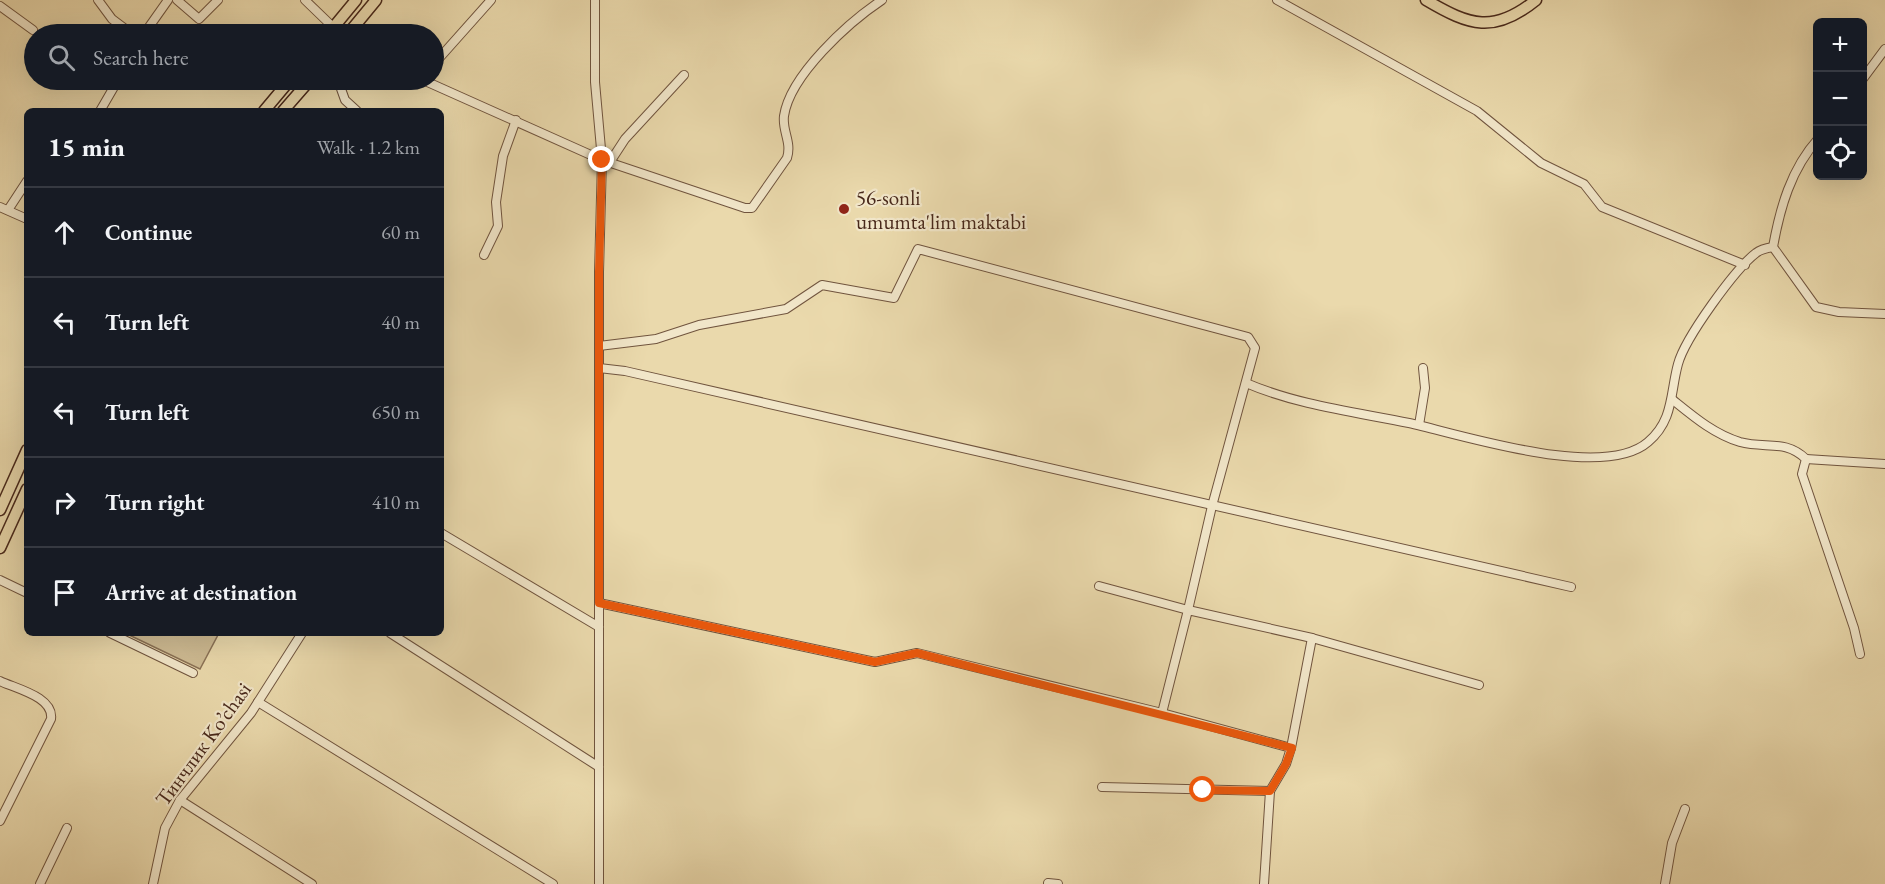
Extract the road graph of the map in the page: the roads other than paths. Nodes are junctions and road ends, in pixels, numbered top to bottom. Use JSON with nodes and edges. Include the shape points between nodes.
{"nodes":[{"id":1,"x":98,"y":0,"type":"edge"},
{"id":2,"x":168,"y":0,"type":"edge"},
{"id":3,"x":177,"y":0,"type":"edge"},
{"id":4,"x":218,"y":0,"type":"edge"},
{"id":5,"x":304,"y":0,"type":"edge"},
{"id":6,"x":357,"y":0,"type":"edge"},
{"id":7,"x":376,"y":0,"type":"edge"},
{"id":8,"x":491,"y":0,"type":"edge"},
{"id":9,"x":595,"y":0,"type":"edge"},
{"id":10,"x":882,"y":0,"type":"edge"},
{"id":11,"x":1277,"y":0,"type":"edge"},
{"id":12,"x":1426,"y":0,"type":"edge"},
{"id":13,"x":1536,"y":0,"type":"edge"},
{"id":14,"x":0,"y":6,"type":"edge"},
{"id":15,"x":25,"y":24,"type":"edge"},
{"id":16,"x":120,"y":24,"type":"edge"},
{"id":17,"x":151,"y":24,"type":"edge"},
{"id":18,"x":325,"y":24,"type":"edge"},
{"id":19,"x":337,"y":24,"type":"edge"},
{"id":20,"x":356,"y":24,"type":"edge"},
{"id":21,"x":1885,"y":49,"type":"edge"},
{"id":22,"x":444,"y":53,"type":"edge"},
{"id":23,"x":1867,"y":74,"type":"edge"},
{"id":24,"x":684,"y":75,"type":"dead end"},
{"id":25,"x":444,"y":89,"type":"edge"},
{"id":26,"x":112,"y":90,"type":"edge"},
{"id":27,"x":282,"y":90,"type":"edge"},
{"id":28,"x":301,"y":90,"type":"edge"},
{"id":29,"x":341,"y":90,"type":"edge"},
{"id":30,"x":102,"y":108,"type":"edge"},
{"id":31,"x":267,"y":108,"type":"edge"},
{"id":32,"x":286,"y":108,"type":"edge"},
{"id":33,"x":354,"y":108,"type":"edge"},
{"id":34,"x":516,"y":120,"type":"junction"},
{"id":35,"x":1813,"y":144,"type":"edge"},
{"id":36,"x":606,"y":161,"type":"junction"},
{"id":37,"x":24,"y":185,"type":"edge"},
{"id":38,"x":4,"y":208,"type":"edge"},
{"id":39,"x":24,"y":218,"type":"edge"},
{"id":40,"x":1773,"y":247,"type":"junction"},
{"id":41,"x":484,"y":255,"type":"dead end"},
{"id":42,"x":1745,"y":264,"type":"junction"},
{"id":43,"x":1885,"y":314,"type":"edge"},
{"id":44,"x":599,"y":346,"type":"junction"},
{"id":45,"x":598,"y":368,"type":"junction"},
{"id":46,"x":1423,"y":368,"type":"dead end"},
{"id":47,"x":1246,"y":383,"type":"junction"},
{"id":48,"x":1673,"y":400,"type":"junction"},
{"id":49,"x":1419,"y":425,"type":"junction"},
{"id":50,"x":24,"y":457,"type":"edge"},
{"id":51,"x":1806,"y":459,"type":"junction"},
{"id":52,"x":1885,"y":464,"type":"edge"},
{"id":53,"x":24,"y":496,"type":"edge"},
{"id":54,"x":1212,"y":506,"type":"junction"},
{"id":55,"x":0,"y":510,"type":"edge"},
{"id":56,"x":444,"y":535,"type":"edge"},
{"id":57,"x":0,"y":548,"type":"edge"},
{"id":58,"x":0,"y":580,"type":"edge"},
{"id":59,"x":1100,"y":586,"type":"dead end"},
{"id":60,"x":1571,"y":587,"type":"dead end"},
{"id":61,"x":24,"y":592,"type":"edge"},
{"id":62,"x":599,"y":603,"type":"junction"},
{"id":63,"x":1188,"y":610,"type":"junction"},
{"id":64,"x":599,"y":627,"type":"junction"},
{"id":65,"x":116,"y":636,"type":"edge"},
{"id":66,"x":300,"y":636,"type":"edge"},
{"id":67,"x":395,"y":636,"type":"edge"},
{"id":68,"x":1312,"y":638,"type":"junction"},
{"id":69,"x":1860,"y":654,"type":"dead end"},
{"id":70,"x":193,"y":673,"type":"dead end"},
{"id":71,"x":0,"y":681,"type":"edge"},
{"id":72,"x":1479,"y":685,"type":"dead end"},
{"id":73,"x":258,"y":702,"type":"junction"},
{"id":74,"x":1162,"y":713,"type":"junction"},
{"id":75,"x":1292,"y":748,"type":"junction"},
{"id":76,"x":599,"y":767,"type":"junction"},
{"id":77,"x":1102,"y":786,"type":"dead end"},
{"id":78,"x":1270,"y":791,"type":"junction"},
{"id":79,"x":180,"y":800,"type":"junction"},
{"id":80,"x":1685,"y":809,"type":"dead end"},
{"id":81,"x":0,"y":821,"type":"edge"},
{"id":82,"x":67,"y":828,"type":"dead end"},
{"id":83,"x":1048,"y":883,"type":"edge"},
{"id":84,"x":40,"y":884,"type":"edge"},
{"id":85,"x":153,"y":884,"type":"edge"},
{"id":86,"x":312,"y":884,"type":"edge"},
{"id":87,"x":553,"y":884,"type":"edge"},
{"id":88,"x":599,"y":884,"type":"edge"},
{"id":89,"x":1058,"y":884,"type":"edge"},
{"id":90,"x":1264,"y":884,"type":"edge"},
{"id":91,"x":1665,"y":884,"type":"edge"}],
"edges":[{"from":1,"to":16,"type":"street"},
{"from":2,"to":17,"type":"street"},
{"from":3,"to":4,"type":"street","via":[[199,19]]},
{"from":5,"to":18,"type":"street"},
{"from":6,"to":19,"type":"main road"},
{"from":7,"to":20,"type":"main road"},
{"from":8,"to":22,"type":"street"},
{"from":9,"to":36,"type":"street","via":[[595,82]]},
{"from":10,"to":36,"type":"street","via":[[846,29],[796,86],[784,119],[790,149],[787,158],[752,208]]},
{"from":11,"to":42,"type":"street","via":[[1477,111],[1540,162],[1584,184],[1602,207]]},
{"from":12,"to":13,"type":"main road","via":[[1464,20],[1492,24],[1519,14]]},
{"from":14,"to":15,"type":"street"},
{"from":21,"to":23,"type":"street"},
{"from":24,"to":36,"type":"street"},
{"from":25,"to":34,"type":"street"},
{"from":26,"to":30,"type":"street"},
{"from":27,"to":31,"type":"main road"},
{"from":28,"to":32,"type":"main road"},
{"from":29,"to":33,"type":"street"},
{"from":34,"to":36,"type":"street"},
{"from":34,"to":41,"type":"street","via":[[503,156],[496,202],[498,226]]},
{"from":35,"to":40,"type":"street","via":[[1803,155],[1780,210]]},
{"from":36,"to":44,"type":"street"},
{"from":37,"to":38,"type":"street"},
{"from":38,"to":39,"type":"street"},
{"from":40,"to":42,"type":"street","via":[[1758,251]]},
{"from":40,"to":43,"type":"street","via":[[1816,307]]},
{"from":42,"to":48,"type":"street","via":[[1686,345],[1678,363]]},
{"from":44,"to":45,"type":"street"},
{"from":44,"to":47,"type":"street","via":[[656,339],[786,309],[822,285],[894,298],[918,249],[1248,337],[1255,348]]},
{"from":45,"to":54,"type":"street","via":[[625,370]]},
{"from":45,"to":62,"type":"street"},
{"from":46,"to":49,"type":"street","via":[[1425,388]]},
{"from":47,"to":49,"type":"street","via":[[1271,394]]},
{"from":47,"to":54,"type":"street"},
{"from":48,"to":49,"type":"street","via":[[1661,429],[1647,444],[1609,457],[1522,452]]},
{"from":48,"to":51,"type":"street","via":[[1726,437],[1761,446],[1791,447]]},
{"from":50,"to":55,"type":"main road"},
{"from":51,"to":52,"type":"street"},
{"from":51,"to":69,"type":"street","via":[[1802,474]]},
{"from":53,"to":57,"type":"main road"},
{"from":54,"to":60,"type":"street"},
{"from":54,"to":63,"type":"street"},
{"from":56,"to":64,"type":"street"},
{"from":58,"to":61,"type":"street"},
{"from":59,"to":63,"type":"street"},
{"from":62,"to":64,"type":"street"},
{"from":62,"to":74,"type":"street","via":[[875,662],[917,653]]},
{"from":63,"to":68,"type":"street"},
{"from":63,"to":74,"type":"street"},
{"from":64,"to":76,"type":"street"},
{"from":65,"to":70,"type":"street"},
{"from":66,"to":73,"type":"street","name":"Тинчлик Ko’chasi"},
{"from":67,"to":76,"type":"street"},
{"from":68,"to":72,"type":"street"},
{"from":68,"to":75,"type":"street"},
{"from":71,"to":81,"type":"street","via":[[47,703],[52,711]]},
{"from":73,"to":79,"type":"street","name":"Тинчлик Ko’chasi"},
{"from":73,"to":87,"type":"street"},
{"from":74,"to":75,"type":"street"},
{"from":75,"to":78,"type":"street"},
{"from":76,"to":88,"type":"street"},
{"from":77,"to":78,"type":"street"},
{"from":78,"to":90,"type":"street"},
{"from":79,"to":85,"type":"street","name":"Тинчлик Ko’chasi","via":[[165,828]]},
{"from":79,"to":86,"type":"street"},
{"from":80,"to":91,"type":"street","via":[[1672,843]]},
{"from":82,"to":84,"type":"street"},
{"from":83,"to":89,"type":"street"}]}
